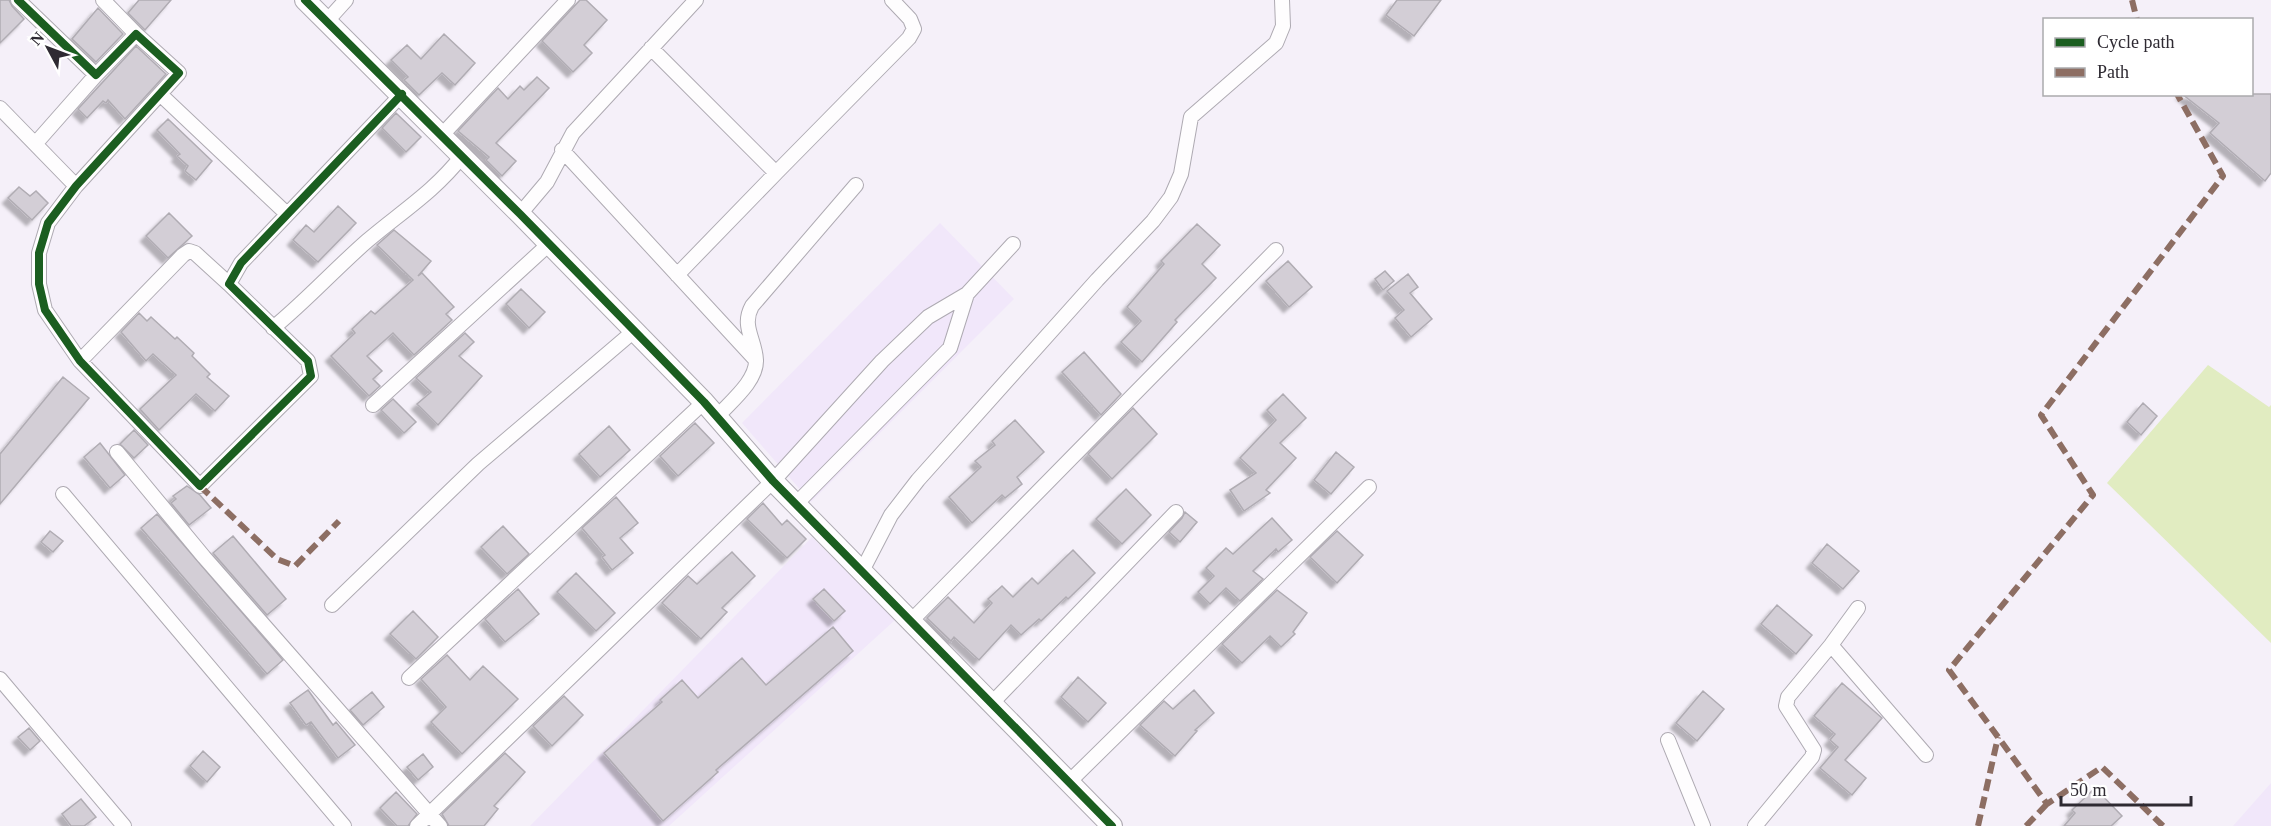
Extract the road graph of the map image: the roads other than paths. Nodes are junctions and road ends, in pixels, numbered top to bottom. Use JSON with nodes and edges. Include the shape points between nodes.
{"nodes":[{"id":1,"x":18,"y":0,"type":"edge"},
{"id":2,"x":103,"y":0,"type":"edge"},
{"id":3,"x":305,"y":0,"type":"edge"},
{"id":4,"x":346,"y":0,"type":"edge"},
{"id":5,"x":568,"y":0,"type":"edge"},
{"id":6,"x":696,"y":0,"type":"edge"},
{"id":7,"x":892,"y":0,"type":"edge"},
{"id":8,"x":1282,"y":0,"type":"edge"},
{"id":9,"x":327,"y":21,"type":"junction"},
{"id":10,"x":136,"y":34,"type":"junction"},
{"id":11,"x":651,"y":48,"type":"junction"},
{"id":12,"x":96,"y":75,"type":"junction"},
{"id":13,"x":402,"y":94,"type":"junction"},
{"id":14,"x":161,"y":95,"type":"junction"},
{"id":15,"x":0,"y":108,"type":"edge"},
{"id":16,"x":442,"y":135,"type":"junction"},
{"id":17,"x":36,"y":143,"type":"junction"},
{"id":18,"x":562,"y":150,"type":"junction"},
{"id":19,"x":462,"y":156,"type":"junction"},
{"id":20,"x":776,"y":173,"type":"junction"},
{"id":21,"x":856,"y":184,"type":"dead end"},
{"id":22,"x":76,"y":186,"type":"junction"},
{"id":23,"x":286,"y":214,"type":"junction"},
{"id":24,"x":520,"y":214,"type":"junction"},
{"id":25,"x":1013,"y":244,"type":"dead end"},
{"id":26,"x":548,"y":245,"type":"junction"},
{"id":27,"x":1276,"y":250,"type":"dead end"},
{"id":28,"x":677,"y":275,"type":"junction"},
{"id":29,"x":229,"y":284,"type":"junction"},
{"id":30,"x":967,"y":294,"type":"junction"},
{"id":31,"x":273,"y":328,"type":"junction"},
{"id":32,"x":634,"y":331,"type":"junction"},
{"id":33,"x":756,"y":360,"type":"junction"},
{"id":34,"x":80,"y":361,"type":"junction"},
{"id":35,"x":704,"y":402,"type":"junction"},
{"id":36,"x":373,"y":405,"type":"dead end"},
{"id":37,"x":717,"y":417,"type":"junction"},
{"id":38,"x":117,"y":452,"type":"dead end"},
{"id":39,"x":774,"y":481,"type":"junction"},
{"id":40,"x":1369,"y":487,"type":"dead end"},
{"id":41,"x":63,"y":494,"type":"dead end"},
{"id":42,"x":796,"y":504,"type":"junction"},
{"id":43,"x":1176,"y":512,"type":"dead end"},
{"id":44,"x":862,"y":571,"type":"junction"},
{"id":45,"x":332,"y":605,"type":"dead end"},
{"id":46,"x":1858,"y":608,"type":"dead end"},
{"id":47,"x":911,"y":621,"type":"junction"},
{"id":48,"x":1832,"y":645,"type":"junction"},
{"id":49,"x":409,"y":678,"type":"dead end"},
{"id":50,"x":0,"y":679,"type":"edge"},
{"id":51,"x":992,"y":703,"type":"junction"},
{"id":52,"x":1668,"y":740,"type":"dead end"},
{"id":53,"x":1926,"y":755,"type":"dead end"},
{"id":54,"x":1069,"y":782,"type":"junction"},
{"id":55,"x":429,"y":813,"type":"junction"},
{"id":56,"x":124,"y":826,"type":"edge"},
{"id":57,"x":344,"y":826,"type":"edge"},
{"id":58,"x":417,"y":826,"type":"edge"},
{"id":59,"x":440,"y":826,"type":"edge"},
{"id":60,"x":1112,"y":826,"type":"edge"},
{"id":61,"x":1703,"y":826,"type":"edge"},
{"id":62,"x":1755,"y":826,"type":"edge"}],
"edges":[{"from":1,"to":12,"type":"street"},
{"from":2,"to":10,"type":"street"},
{"from":3,"to":9,"type":"street"},
{"from":4,"to":9,"type":"street"},
{"from":5,"to":16,"type":"street"},
{"from":6,"to":11,"type":"street"},
{"from":7,"to":20,"type":"street","via":[[910,19],[914,29],[909,38]]},
{"from":8,"to":44,"type":"street","via":[[1283,26],[1276,43],[1191,117],[1181,174],[1171,197],[918,480],[891,514]]},
{"from":9,"to":13,"type":"street"},
{"from":10,"to":12,"type":"street"},
{"from":10,"to":14,"type":"street","via":[[179,73]]},
{"from":11,"to":18,"type":"street"},
{"from":11,"to":20,"type":"street"},
{"from":12,"to":17,"type":"street"},
{"from":13,"to":16,"type":"street"},
{"from":13,"to":23,"type":"street"},
{"from":14,"to":22,"type":"street"},
{"from":14,"to":23,"type":"street"},
{"from":15,"to":17,"type":"street"},
{"from":16,"to":19,"type":"street"},
{"from":17,"to":22,"type":"street"},
{"from":18,"to":24,"type":"street","via":[[547,182]]},
{"from":18,"to":28,"type":"street"},
{"from":19,"to":24,"type":"street"},
{"from":19,"to":31,"type":"street","via":[[436,187],[371,237]]},
{"from":20,"to":28,"type":"street"},
{"from":21,"to":33,"type":"street","via":[[752,306],[747,329]]},
{"from":22,"to":34,"type":"street","via":[[48,223],[39,253],[39,284],[45,310]]},
{"from":23,"to":29,"type":"street","via":[[241,263]]},
{"from":24,"to":26,"type":"street"},
{"from":25,"to":30,"type":"street"},
{"from":26,"to":32,"type":"street"},
{"from":26,"to":36,"type":"street"},
{"from":27,"to":47,"type":"street"},
{"from":28,"to":33,"type":"street"},
{"from":29,"to":31,"type":"street"},
{"from":29,"to":34,"type":"street","via":[[189,251]]},
{"from":30,"to":39,"type":"street","via":[[928,317],[897,346]]},
{"from":30,"to":42,"type":"street","via":[[950,348]]},
{"from":31,"to":34,"type":"street","via":[[308,361],[311,376],[200,486]]},
{"from":32,"to":35,"type":"street"},
{"from":32,"to":45,"type":"street","via":[[478,464]]},
{"from":33,"to":37,"type":"street","via":[[752,377]]},
{"from":35,"to":37,"type":"street"},
{"from":35,"to":49,"type":"street"},
{"from":37,"to":39,"type":"street"},
{"from":38,"to":55,"type":"street"},
{"from":39,"to":42,"type":"street"},
{"from":39,"to":55,"type":"street"},
{"from":40,"to":54,"type":"street"},
{"from":41,"to":57,"type":"street"},
{"from":42,"to":44,"type":"street"},
{"from":43,"to":51,"type":"street"},
{"from":44,"to":47,"type":"street"},
{"from":46,"to":48,"type":"street"},
{"from":47,"to":51,"type":"street"},
{"from":48,"to":53,"type":"street"},
{"from":48,"to":62,"type":"street","via":[[1786,701],[1814,750],[1812,757]]},
{"from":50,"to":56,"type":"street"},
{"from":51,"to":54,"type":"street"},
{"from":52,"to":61,"type":"street"},
{"from":54,"to":60,"type":"street"},
{"from":55,"to":58,"type":"street"},
{"from":55,"to":59,"type":"street"}]}
